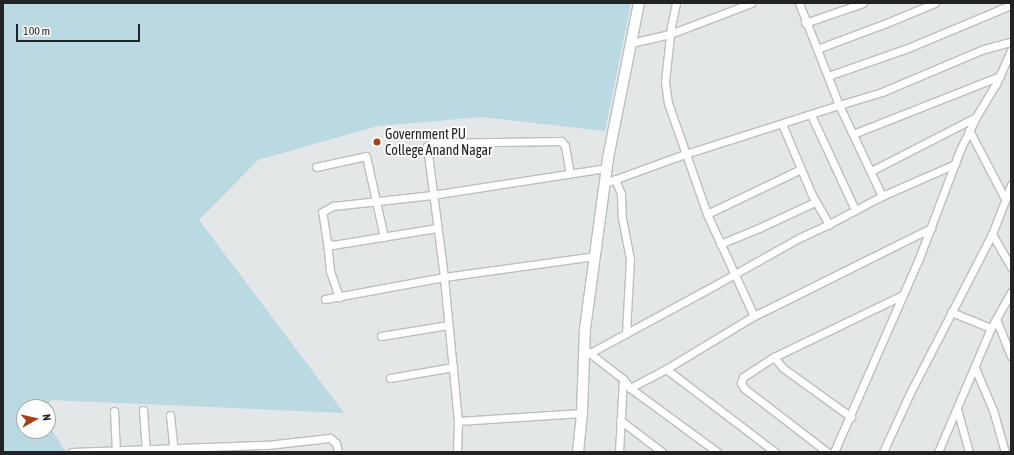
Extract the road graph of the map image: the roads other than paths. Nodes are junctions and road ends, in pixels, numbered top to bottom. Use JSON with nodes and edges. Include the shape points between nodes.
{"nodes":[{"id":1,"x":639,"y":3,"type":"edge"},
{"id":2,"x":676,"y":3,"type":"edge"},
{"id":3,"x":751,"y":3,"type":"edge"},
{"id":4,"x":799,"y":3,"type":"edge"},
{"id":5,"x":863,"y":3,"type":"edge"},
{"id":6,"x":935,"y":3,"type":"edge"},
{"id":7,"x":1011,"y":5,"type":"edge"},
{"id":8,"x":731,"y":6,"type":"edge"},
{"id":9,"x":805,"y":23,"type":"junction"},
{"id":10,"x":670,"y":34,"type":"junction"},
{"id":11,"x":1011,"y":42,"type":"edge"},
{"id":12,"x":631,"y":44,"type":"junction"},
{"id":13,"x":817,"y":49,"type":"junction"},
{"id":14,"x":1011,"y":50,"type":"edge"},
{"id":15,"x":828,"y":76,"type":"junction"},
{"id":16,"x":1000,"y":76,"type":"junction"},
{"id":17,"x":839,"y":105,"type":"junction"},
{"id":18,"x":811,"y":115,"type":"junction"},
{"id":19,"x":976,"y":117,"type":"junction"},
{"id":20,"x":782,"y":124,"type":"junction"},
{"id":21,"x":969,"y":130,"type":"junction"},
{"id":22,"x":853,"y":134,"type":"junction"},
{"id":23,"x":685,"y":154,"type":"junction"},
{"id":24,"x":954,"y":164,"type":"junction"},
{"id":25,"x":316,"y":167,"type":"dead end"},
{"id":26,"x":607,"y":168,"type":"junction"},
{"id":27,"x":801,"y":169,"type":"junction"},
{"id":28,"x":871,"y":171,"type":"junction"},
{"id":29,"x":570,"y":174,"type":"junction"},
{"id":30,"x":615,"y":179,"type":"junction"},
{"id":31,"x":605,"y":183,"type":"junction"},
{"id":32,"x":1011,"y":185,"type":"edge"},
{"id":33,"x":432,"y":195,"type":"junction"},
{"id":34,"x":882,"y":196,"type":"junction"},
{"id":35,"x":1005,"y":199,"type":"junction"},
{"id":36,"x":376,"y":200,"type":"junction"},
{"id":37,"x":816,"y":202,"type":"junction"},
{"id":38,"x":855,"y":210,"type":"junction"},
{"id":39,"x":707,"y":214,"type":"junction"},
{"id":40,"x":829,"y":224,"type":"junction"},
{"id":41,"x":437,"y":228,"type":"junction"},
{"id":42,"x":931,"y":228,"type":"junction"},
{"id":43,"x":992,"y":234,"type":"junction"},
{"id":44,"x":384,"y":237,"type":"junction"},
{"id":45,"x":327,"y":242,"type":"junction"},
{"id":46,"x":720,"y":244,"type":"junction"},
{"id":47,"x":595,"y":256,"type":"junction"},
{"id":48,"x":1011,"y":267,"type":"edge"},
{"id":49,"x":734,"y":275,"type":"junction"},
{"id":50,"x":444,"y":278,"type":"junction"},
{"id":51,"x":1011,"y":292,"type":"edge"},
{"id":52,"x":904,"y":295,"type":"junction"},
{"id":53,"x":339,"y":297,"type":"junction"},
{"id":54,"x":325,"y":299,"type":"dead end"},
{"id":55,"x":951,"y":312,"type":"junction"},
{"id":56,"x":754,"y":316,"type":"junction"},
{"id":57,"x":996,"y":320,"type":"junction"},
{"id":58,"x":448,"y":325,"type":"junction"},
{"id":59,"x":991,"y":328,"type":"junction"},
{"id":60,"x":626,"y":334,"type":"junction"},
{"id":61,"x":380,"y":336,"type":"dead end"},
{"id":62,"x":587,"y":351,"type":"junction"},
{"id":63,"x":1011,"y":356,"type":"edge"},
{"id":64,"x":774,"y":357,"type":"junction"},
{"id":65,"x":453,"y":367,"type":"junction"},
{"id":66,"x":975,"y":368,"type":"junction"},
{"id":67,"x":666,"y":369,"type":"junction"},
{"id":68,"x":390,"y":378,"type":"dead end"},
{"id":69,"x":623,"y":379,"type":"junction"},
{"id":70,"x":630,"y":388,"type":"junction"},
{"id":71,"x":957,"y":409,"type":"junction"},
{"id":72,"x":143,"y":410,"type":"dead end"},
{"id":73,"x":114,"y":411,"type":"dead end"},
{"id":74,"x":582,"y":412,"type":"junction"},
{"id":75,"x":170,"y":415,"type":"dead end"},
{"id":76,"x":851,"y":417,"type":"junction"},
{"id":77,"x":458,"y":420,"type":"junction"},
{"id":78,"x":620,"y":420,"type":"junction"},
{"id":79,"x":267,"y":448,"type":"edge"},
{"id":80,"x":233,"y":449,"type":"edge"},
{"id":81,"x":146,"y":450,"type":"edge"},
{"id":82,"x":174,"y":450,"type":"edge"},
{"id":83,"x":116,"y":451,"type":"edge"},
{"id":84,"x":72,"y":452,"type":"edge"},
{"id":85,"x":338,"y":452,"type":"edge"},
{"id":86,"x":457,"y":452,"type":"edge"},
{"id":87,"x":578,"y":452,"type":"edge"},
{"id":88,"x":619,"y":452,"type":"edge"},
{"id":89,"x":662,"y":452,"type":"edge"},
{"id":90,"x":717,"y":452,"type":"edge"},
{"id":91,"x":775,"y":452,"type":"edge"},
{"id":92,"x":827,"y":452,"type":"edge"},
{"id":93,"x":834,"y":452,"type":"edge"},
{"id":94,"x":883,"y":452,"type":"edge"},
{"id":95,"x":938,"y":452,"type":"edge"},
{"id":96,"x":969,"y":452,"type":"edge"},
{"id":97,"x":1005,"y":452,"type":"edge"}],
"edges":[{"from":1,"to":12,"type":"street"},
{"from":2,"to":10,"type":"street"},
{"from":3,"to":8,"type":"street"},
{"from":4,"to":9,"type":"street"},
{"from":5,"to":9,"type":"street"},
{"from":6,"to":13,"type":"street"},
{"from":7,"to":15,"type":"street","via":[[908,48]]},
{"from":8,"to":10,"type":"street"},
{"from":9,"to":13,"type":"street"},
{"from":10,"to":12,"type":"street"},
{"from":10,"to":23,"type":"street","via":[[665,82],[668,103]]},
{"from":11,"to":17,"type":"street","via":[[984,49],[882,92]]},
{"from":12,"to":26,"type":"street"},
{"from":13,"to":15,"type":"street"},
{"from":14,"to":16,"type":"street"},
{"from":15,"to":17,"type":"street"},
{"from":16,"to":19,"type":"street"},
{"from":16,"to":22,"type":"street"},
{"from":17,"to":18,"type":"street"},
{"from":17,"to":22,"type":"street"},
{"from":18,"to":20,"type":"street"},
{"from":18,"to":38,"type":"street"},
{"from":19,"to":21,"type":"street"},
{"from":19,"to":28,"type":"street"},
{"from":20,"to":23,"type":"street"},
{"from":20,"to":27,"type":"street"},
{"from":21,"to":24,"type":"street"},
{"from":21,"to":35,"type":"street"},
{"from":22,"to":28,"type":"street"},
{"from":23,"to":30,"type":"street"},
{"from":23,"to":39,"type":"street"},
{"from":24,"to":34,"type":"street"},
{"from":24,"to":42,"type":"street"},
{"from":25,"to":36,"type":"street","via":[[366,156]]},
{"from":26,"to":29,"type":"street"},
{"from":26,"to":31,"type":"street"},
{"from":27,"to":37,"type":"street"},
{"from":27,"to":39,"type":"street"},
{"from":28,"to":34,"type":"street"},
{"from":29,"to":33,"type":"street"},
{"from":29,"to":33,"type":"street","via":[[564,144],[561,141],[432,143],[426,148]]},
{"from":30,"to":31,"type":"street"},
{"from":30,"to":60,"type":"street","via":[[621,194],[622,218],[630,259]]},
{"from":31,"to":47,"type":"street"},
{"from":32,"to":35,"type":"street"},
{"from":33,"to":36,"type":"street"},
{"from":33,"to":41,"type":"street"},
{"from":34,"to":38,"type":"street"},
{"from":35,"to":43,"type":"street"},
{"from":36,"to":44,"type":"street"},
{"from":36,"to":45,"type":"street","via":[[324,209],[322,218]]},
{"from":37,"to":40,"type":"street"},
{"from":37,"to":46,"type":"street"},
{"from":38,"to":40,"type":"street"},
{"from":39,"to":46,"type":"street"},
{"from":40,"to":49,"type":"street"},
{"from":41,"to":44,"type":"street"},
{"from":41,"to":50,"type":"street"},
{"from":42,"to":52,"type":"street"},
{"from":42,"to":56,"type":"street"},
{"from":43,"to":48,"type":"street"},
{"from":43,"to":55,"type":"street"},
{"from":44,"to":45,"type":"street","via":[[332,245]]},
{"from":45,"to":53,"type":"street","via":[[330,271]]},
{"from":46,"to":49,"type":"street"},
{"from":47,"to":50,"type":"street"},
{"from":47,"to":62,"type":"street","via":[[585,328]]},
{"from":49,"to":56,"type":"street"},
{"from":49,"to":60,"type":"street"},
{"from":50,"to":53,"type":"street"},
{"from":50,"to":58,"type":"street"},
{"from":51,"to":57,"type":"street"},
{"from":52,"to":64,"type":"street"},
{"from":52,"to":76,"type":"street"},
{"from":53,"to":54,"type":"street"},
{"from":55,"to":59,"type":"street"},
{"from":55,"to":94,"type":"street"},
{"from":56,"to":67,"type":"street"},
{"from":57,"to":59,"type":"street"},
{"from":57,"to":63,"type":"street"},
{"from":58,"to":61,"type":"street"},
{"from":58,"to":65,"type":"street"},
{"from":59,"to":66,"type":"street"},
{"from":60,"to":62,"type":"street"},
{"from":62,"to":69,"type":"street"},
{"from":62,"to":74,"type":"street"},
{"from":64,"to":76,"type":"street","via":[[783,368]]},
{"from":64,"to":92,"type":"street","via":[[744,375],[742,386]]},
{"from":65,"to":68,"type":"street"},
{"from":65,"to":77,"type":"street"},
{"from":66,"to":71,"type":"street"},
{"from":66,"to":97,"type":"street","via":[[993,410]]},
{"from":67,"to":70,"type":"street"},
{"from":67,"to":91,"type":"street"},
{"from":69,"to":70,"type":"street"},
{"from":69,"to":78,"type":"street"},
{"from":70,"to":90,"type":"street"},
{"from":71,"to":95,"type":"street"},
{"from":71,"to":96,"type":"street"},
{"from":72,"to":81,"type":"street"},
{"from":73,"to":83,"type":"street"},
{"from":74,"to":77,"type":"street"},
{"from":74,"to":87,"type":"street"},
{"from":75,"to":82,"type":"street"},
{"from":76,"to":93,"type":"street"},
{"from":77,"to":86,"type":"street"},
{"from":78,"to":88,"type":"street"},
{"from":78,"to":89,"type":"street"},
{"from":79,"to":80,"type":"street"},
{"from":79,"to":85,"type":"street","via":[[330,438],[336,443]]},
{"from":80,"to":82,"type":"street"},
{"from":81,"to":82,"type":"street"},
{"from":81,"to":83,"type":"street"},
{"from":83,"to":84,"type":"street"}]}
